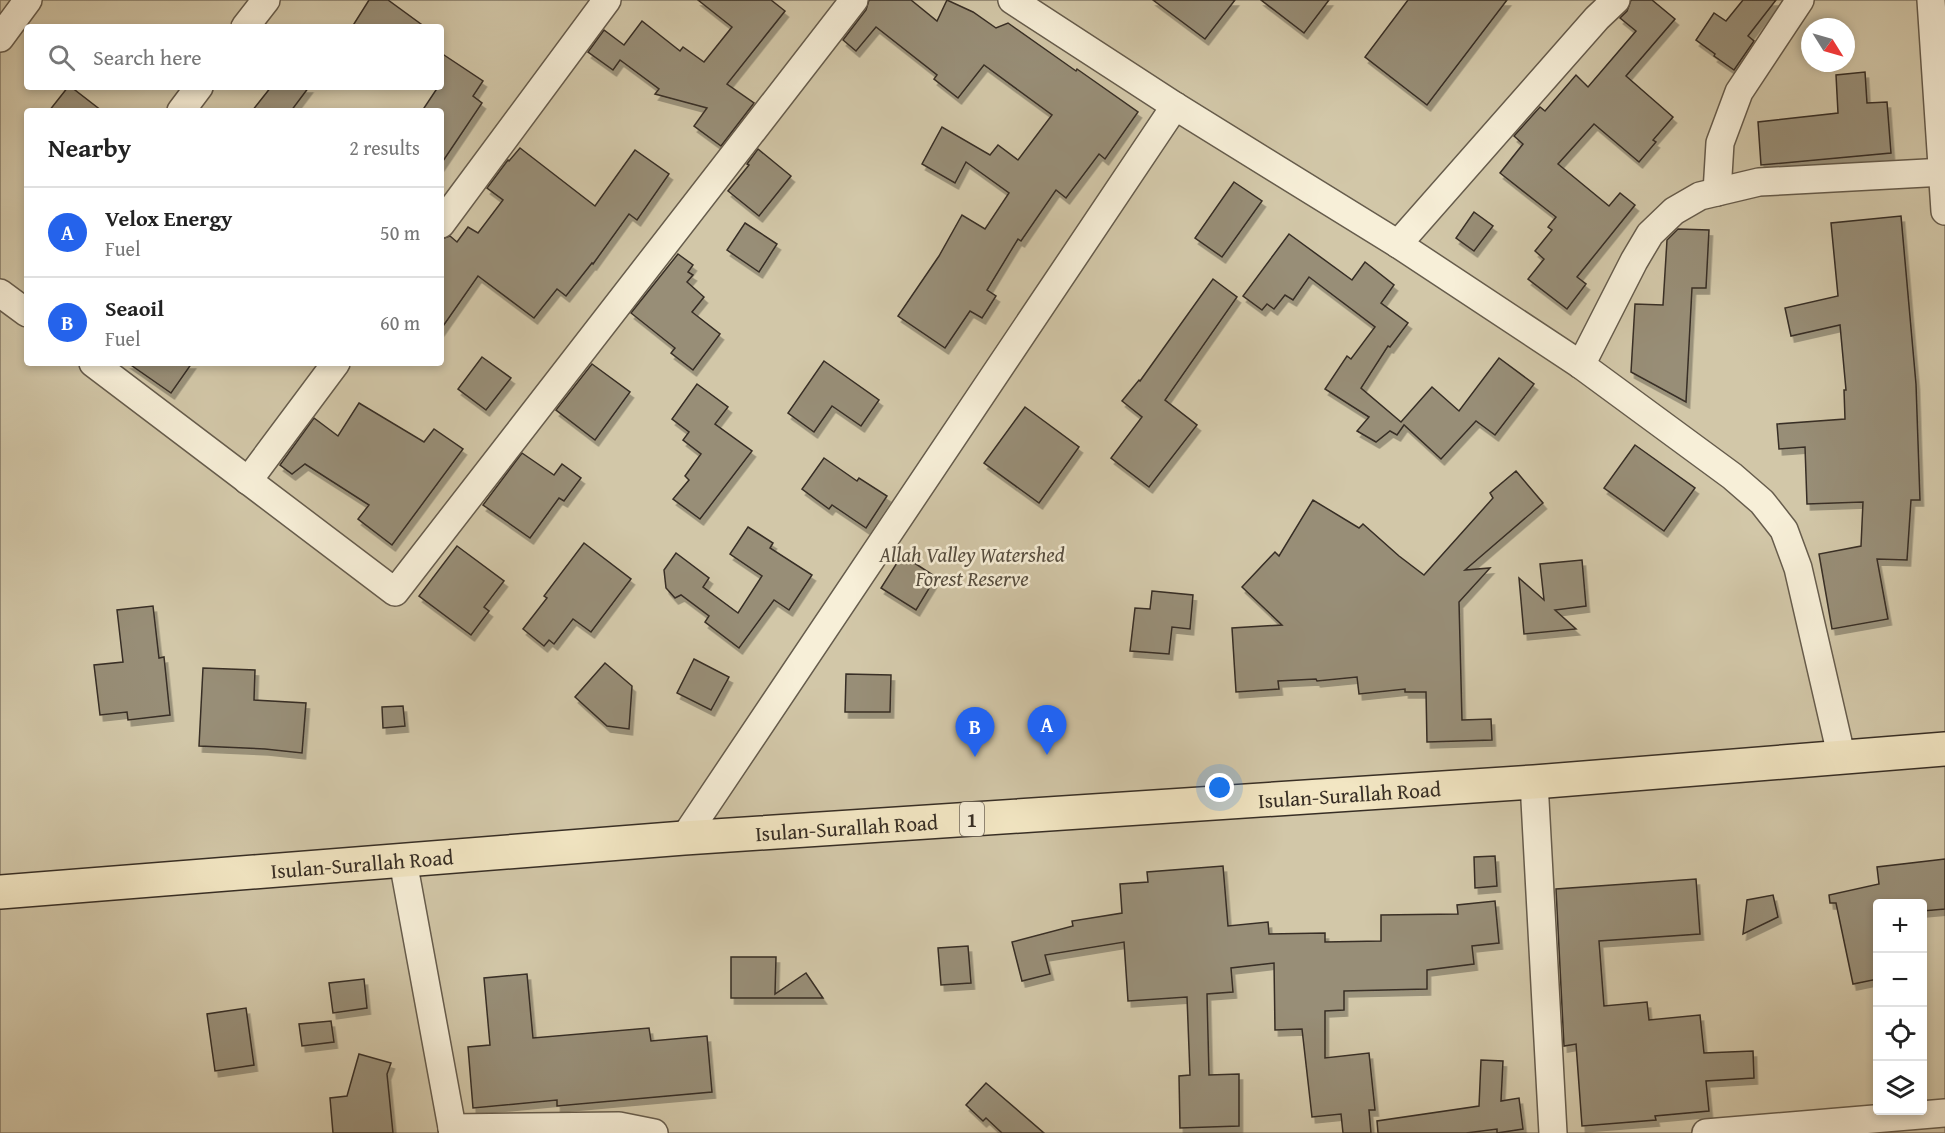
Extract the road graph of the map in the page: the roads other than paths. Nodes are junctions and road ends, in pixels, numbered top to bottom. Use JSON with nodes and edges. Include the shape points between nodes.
{"nodes":[{"id":1,"x":28,"y":0,"type":"edge"},
{"id":2,"x":266,"y":0,"type":"edge"},
{"id":3,"x":608,"y":0,"type":"edge"},
{"id":4,"x":854,"y":0,"type":"edge"},
{"id":5,"x":1014,"y":0,"type":"edge"},
{"id":6,"x":1616,"y":0,"type":"edge"},
{"id":7,"x":1800,"y":0,"type":"edge"},
{"id":8,"x":1931,"y":0,"type":"edge"},
{"id":9,"x":247,"y":24,"type":"edge"},
{"id":10,"x":0,"y":38,"type":"edge"},
{"id":11,"x":198,"y":90,"type":"edge"},
{"id":12,"x":1175,"y":106,"type":"junction"},
{"id":13,"x":183,"y":108,"type":"edge"},
{"id":14,"x":1943,"y":172,"type":"edge"},
{"id":15,"x":1717,"y":192,"type":"junction"},
{"id":16,"x":1945,"y":211,"type":"edge"},
{"id":17,"x":444,"y":220,"type":"edge"},
{"id":18,"x":1398,"y":244,"type":"junction"},
{"id":19,"x":0,"y":293,"type":"edge"},
{"id":20,"x":24,"y":310,"type":"edge"},
{"id":21,"x":1581,"y":364,"type":"junction"},
{"id":22,"x":97,"y":366,"type":"edge"},
{"id":23,"x":334,"y":366,"type":"edge"},
{"id":24,"x":248,"y":481,"type":"junction"},
{"id":25,"x":1945,"y":749,"type":"edge"},
{"id":26,"x":1842,"y":759,"type":"junction"},
{"id":27,"x":1534,"y":782,"type":"junction"},
{"id":28,"x":684,"y":838,"type":"junction"},
{"id":29,"x":403,"y":861,"type":"junction"},
{"id":30,"x":0,"y":892,"type":"edge"},
{"id":31,"x":1945,"y":1113,"type":"edge"},
{"id":32,"x":617,"y":1130,"type":"edge"},
{"id":33,"x":452,"y":1131,"type":"edge"},
{"id":34,"x":654,"y":1133,"type":"edge"},
{"id":35,"x":1553,"y":1133,"type":"edge"},
{"id":36,"x":1706,"y":1133,"type":"edge"}],
"edges":[{"from":1,"to":10,"type":"street"},
{"from":2,"to":9,"type":"street"},
{"from":3,"to":17,"type":"street"},
{"from":4,"to":24,"type":"street","via":[[396,592]]},
{"from":5,"to":12,"type":"street"},
{"from":6,"to":18,"type":"street"},
{"from":7,"to":15,"type":"street","via":[[1739,92],[1720,143]]},
{"from":8,"to":14,"type":"street"},
{"from":11,"to":13,"type":"street"},
{"from":12,"to":18,"type":"street"},
{"from":12,"to":28,"type":"street"},
{"from":14,"to":15,"type":"street","via":[[1759,182]]},
{"from":14,"to":16,"type":"street"},
{"from":15,"to":21,"type":"street","via":[[1700,196],[1674,211],[1650,234]]},
{"from":18,"to":21,"type":"street"},
{"from":19,"to":20,"type":"street"},
{"from":21,"to":26,"type":"street","via":[[1732,476],[1762,502],[1784,530],[1798,568]]},
{"from":22,"to":24,"type":"street"},
{"from":23,"to":24,"type":"street"},
{"from":25,"to":26,"type":"highway","name":"Isulan-Surallah Road","number":"1"},
{"from":26,"to":27,"type":"highway","name":"Isulan-Surallah Road","number":"1"},
{"from":27,"to":28,"type":"highway","name":"Isulan-Surallah Road","number":"1"},
{"from":27,"to":35,"type":"street"},
{"from":28,"to":29,"type":"highway","name":"Isulan-Surallah Road","number":"1"},
{"from":29,"to":30,"type":"highway","name":"Isulan-Surallah Road","number":"1"},
{"from":29,"to":33,"type":"street"},
{"from":31,"to":36,"type":"street"},
{"from":32,"to":33,"type":"street"},
{"from":32,"to":34,"type":"street"}]}
